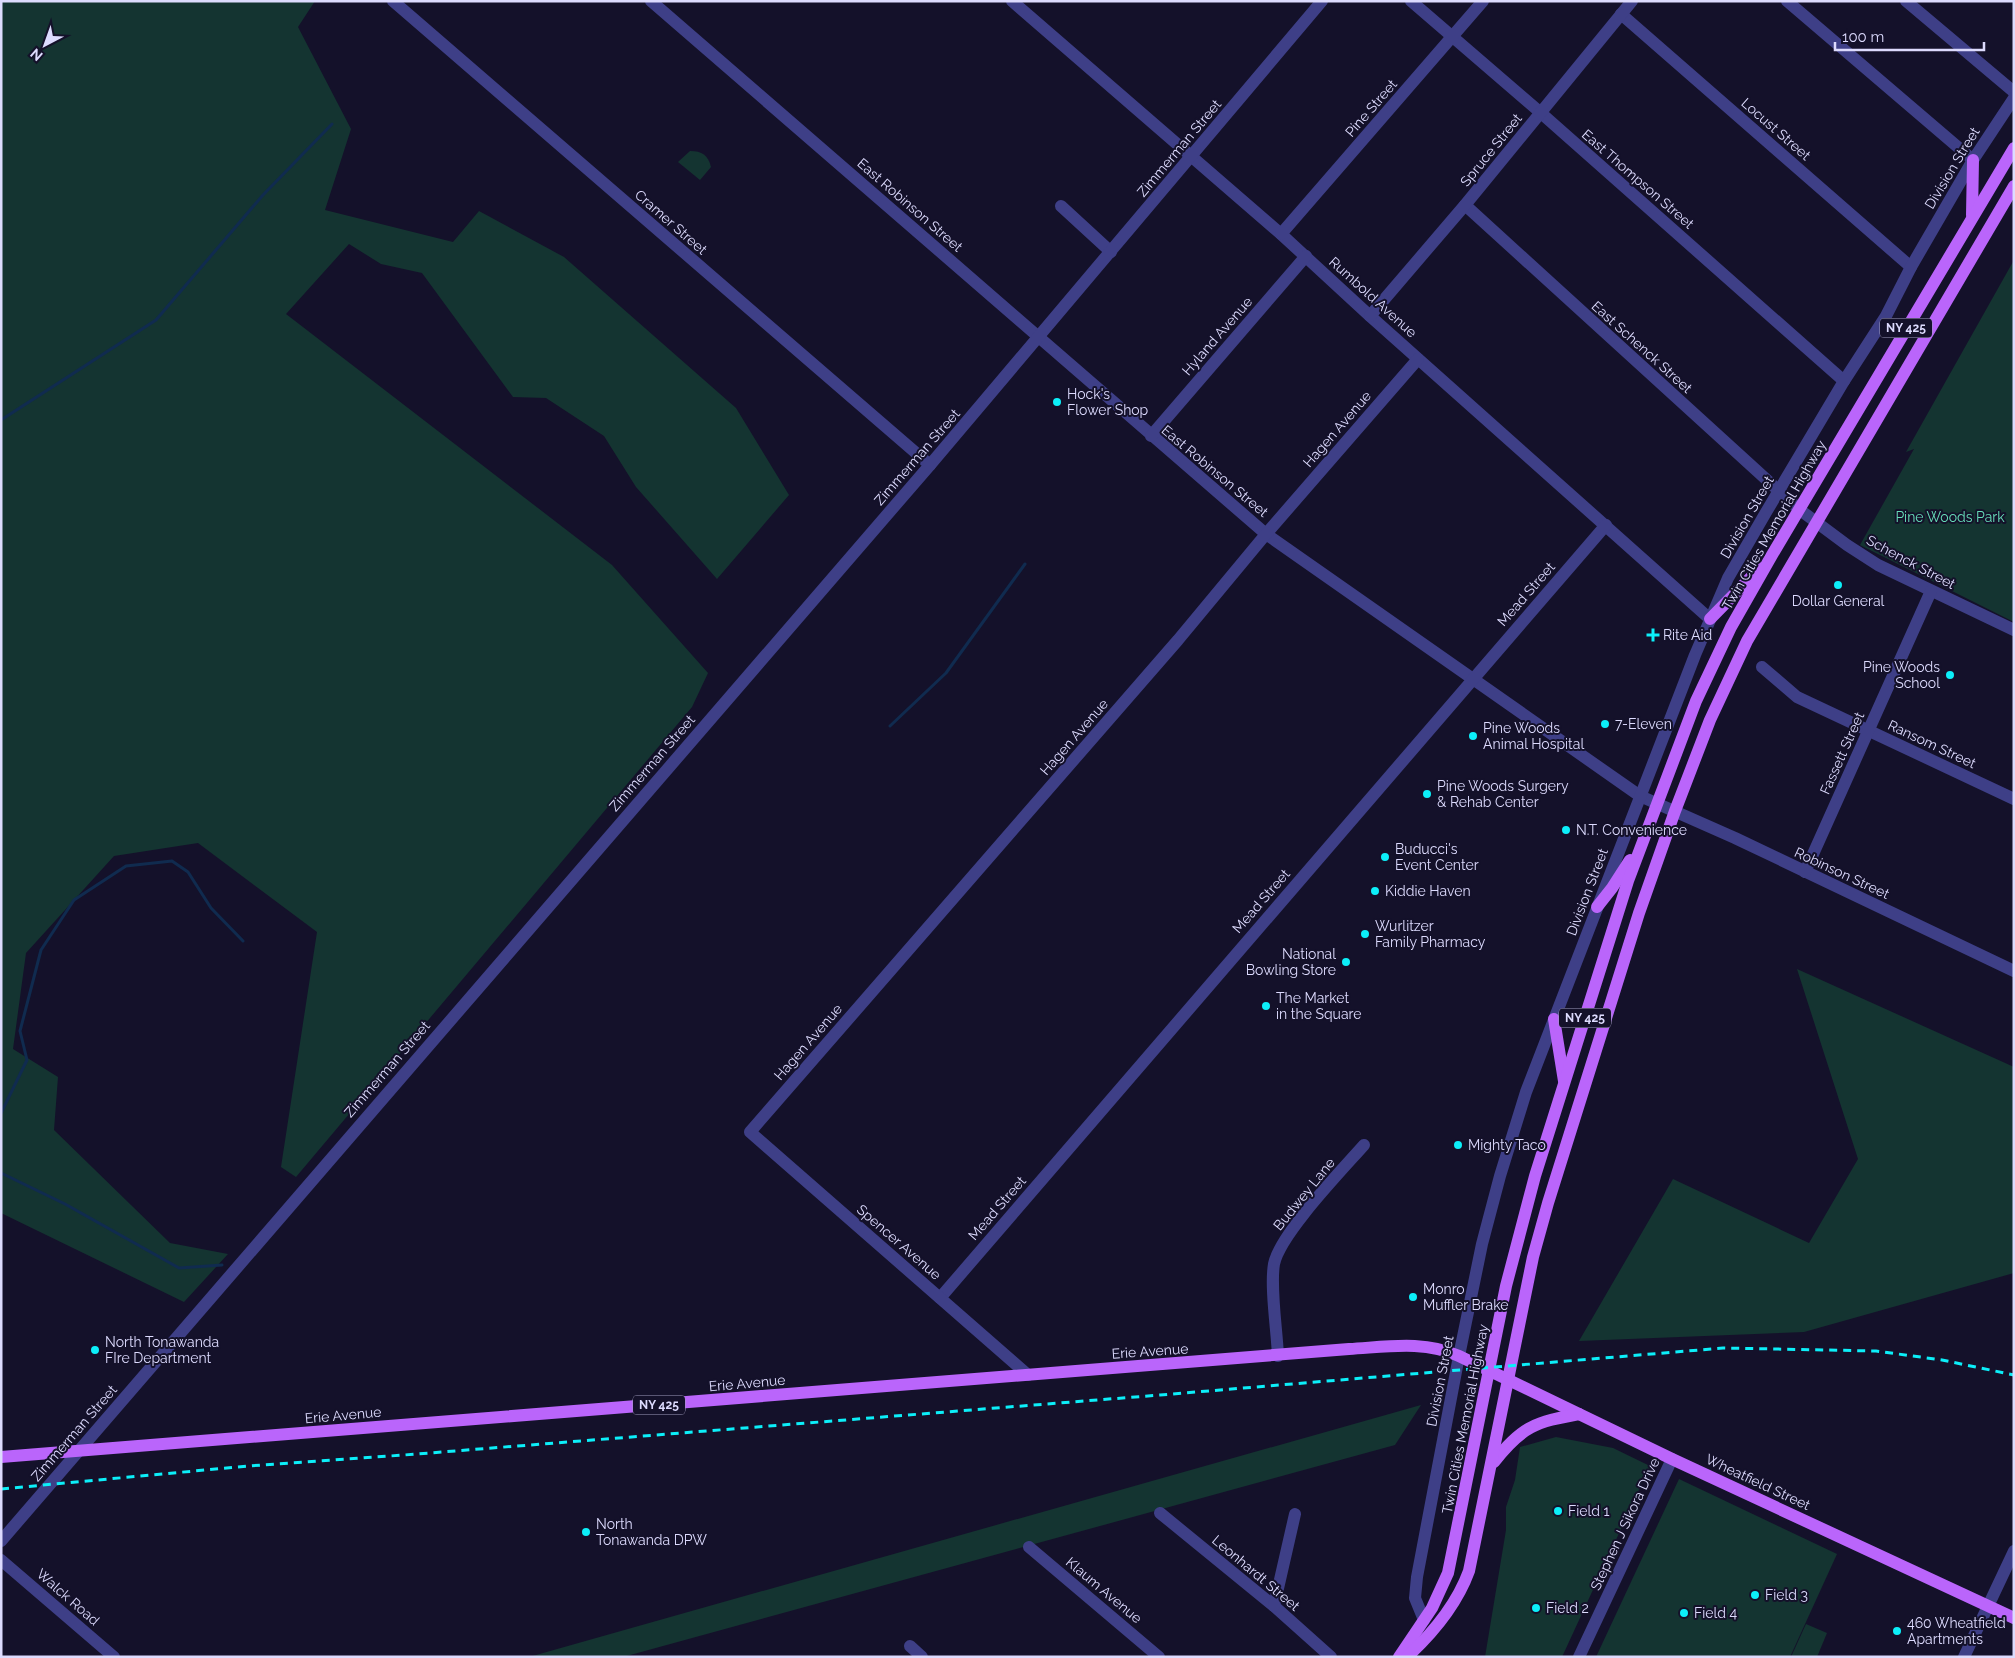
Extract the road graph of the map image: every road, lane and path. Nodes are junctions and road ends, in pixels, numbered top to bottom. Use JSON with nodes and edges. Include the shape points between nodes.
{"nodes":[{"id":1,"x":393,"y":1,"type":"edge"},
{"id":2,"x":651,"y":1,"type":"edge"},
{"id":3,"x":1012,"y":1,"type":"edge"},
{"id":4,"x":1322,"y":1,"type":"edge"},
{"id":5,"x":1411,"y":1,"type":"edge"},
{"id":6,"x":1483,"y":1,"type":"edge"},
{"id":7,"x":1632,"y":1,"type":"edge"},
{"id":8,"x":1787,"y":1,"type":"edge"},
{"id":9,"x":1906,"y":1,"type":"edge"},
{"id":10,"x":1621,"y":14,"type":"junction"},
{"id":11,"x":1452,"y":36,"type":"junction"},
{"id":12,"x":2014,"y":92,"type":"edge"},
{"id":13,"x":2014,"y":98,"type":"edge"},
{"id":14,"x":1541,"y":113,"type":"junction"},
{"id":15,"x":2014,"y":148,"type":"edge"},
{"id":16,"x":1192,"y":157,"type":"junction"},
{"id":17,"x":1973,"y":160,"type":"junction"},
{"id":18,"x":2014,"y":186,"type":"edge"},
{"id":19,"x":1060,"y":206,"type":"dead end"},
{"id":20,"x":1465,"y":206,"type":"junction"},
{"id":21,"x":1972,"y":215,"type":"junction"},
{"id":22,"x":1281,"y":234,"type":"junction"},
{"id":23,"x":1111,"y":252,"type":"junction"},
{"id":24,"x":1306,"y":256,"type":"junction"},
{"id":25,"x":1911,"y":267,"type":"junction"},
{"id":26,"x":1370,"y":316,"type":"junction"},
{"id":27,"x":1039,"y":337,"type":"junction"},
{"id":28,"x":1418,"y":359,"type":"junction"},
{"id":29,"x":1844,"y":381,"type":"junction"},
{"id":30,"x":1151,"y":436,"type":"junction"},
{"id":31,"x":930,"y":465,"type":"junction"},
{"id":32,"x":1780,"y":491,"type":"junction"},
{"id":33,"x":1800,"y":510,"type":"junction"},
{"id":34,"x":1816,"y":522,"type":"junction"},
{"id":35,"x":1606,"y":525,"type":"junction"},
{"id":36,"x":1266,"y":534,"type":"junction"},
{"id":37,"x":1772,"y":555,"type":"junction"},
{"id":38,"x":1931,"y":591,"type":"junction"},
{"id":39,"x":1710,"y":619,"type":"junction"},
{"id":40,"x":2014,"y":630,"type":"edge"},
{"id":41,"x":1762,"y":667,"type":"dead end"},
{"id":42,"x":1472,"y":679,"type":"junction"},
{"id":43,"x":1868,"y":731,"type":"junction"},
{"id":44,"x":1640,"y":796,"type":"junction"},
{"id":45,"x":2014,"y":799,"type":"edge"},
{"id":46,"x":1656,"y":804,"type":"junction"},
{"id":47,"x":1675,"y":812,"type":"junction"},
{"id":48,"x":1642,"y":841,"type":"junction"},
{"id":49,"x":1805,"y":872,"type":"junction"},
{"id":50,"x":1597,"y":907,"type":"junction"},
{"id":51,"x":2014,"y":971,"type":"edge"},
{"id":52,"x":1554,"y":1019,"type":"junction"},
{"id":53,"x":1564,"y":1084,"type":"junction"},
{"id":54,"x":750,"y":1132,"type":"joint"},
{"id":55,"x":1364,"y":1145,"type":"dead end"},
{"id":56,"x":940,"y":1298,"type":"junction"},
{"id":57,"x":1278,"y":1356,"type":"junction"},
{"id":58,"x":1459,"y":1356,"type":"junction"},
{"id":59,"x":1490,"y":1370,"type":"junction"},
{"id":60,"x":1028,"y":1375,"type":"junction"},
{"id":61,"x":1509,"y":1380,"type":"junction"},
{"id":62,"x":1579,"y":1414,"type":"junction"},
{"id":63,"x":76,"y":1452,"type":"junction"},
{"id":64,"x":1,"y":1457,"type":"edge"},
{"id":65,"x":1672,"y":1458,"type":"junction"},
{"id":66,"x":1491,"y":1466,"type":"junction"},
{"id":67,"x":1160,"y":1514,"type":"dead end"},
{"id":68,"x":1295,"y":1514,"type":"dead end"},
{"id":69,"x":1,"y":1541,"type":"edge"},
{"id":70,"x":1029,"y":1547,"type":"dead end"},
{"id":71,"x":2014,"y":1551,"type":"edge"},
{"id":72,"x":1,"y":1560,"type":"edge"},
{"id":73,"x":1274,"y":1606,"type":"junction"},
{"id":74,"x":1988,"y":1606,"type":"junction"},
{"id":75,"x":2014,"y":1618,"type":"edge"},
{"id":76,"x":1424,"y":1620,"type":"junction"},
{"id":77,"x":910,"y":1646,"type":"dead end"},
{"id":78,"x":114,"y":1657,"type":"edge"},
{"id":79,"x":922,"y":1657,"type":"edge"},
{"id":80,"x":1159,"y":1657,"type":"edge"},
{"id":81,"x":1331,"y":1657,"type":"edge"},
{"id":82,"x":1398,"y":1657,"type":"edge"},
{"id":83,"x":1407,"y":1657,"type":"edge"},
{"id":84,"x":1579,"y":1657,"type":"edge"},
{"id":85,"x":1964,"y":1657,"type":"edge"}],
"edges":[{"from":1,"to":31,"type":"street","name":"Cramer Street"},
{"from":2,"to":27,"type":"street","name":"East Robinson Street"},
{"from":3,"to":16,"type":"street","name":"Rumbold Avenue"},
{"from":4,"to":16,"type":"street","name":"Zimmerman Street"},
{"from":5,"to":11,"type":"street","name":"East Thompson Street"},
{"from":6,"to":11,"type":"street","name":"Pine Street"},
{"from":7,"to":10,"type":"street","name":"Spruce Street"},
{"from":8,"to":17,"type":"street"},
{"from":9,"to":12,"type":"street"},
{"from":10,"to":14,"type":"street","name":"Spruce Street"},
{"from":10,"to":25,"type":"street","name":"Locust Street"},
{"from":11,"to":14,"type":"street","name":"East Thompson Street"},
{"from":11,"to":22,"type":"street","name":"Pine Street"},
{"from":13,"to":17,"type":"street","name":"Division Street"},
{"from":14,"to":20,"type":"street","name":"Spruce Street"},
{"from":14,"to":29,"type":"street","name":"East Thompson Street"},
{"from":15,"to":21,"type":"main road","name":"Twin Cities Memorial Highway","number":"NY 425"},
{"from":16,"to":22,"type":"street","name":"Rumbold Avenue"},
{"from":16,"to":23,"type":"street","name":"Zimmerman Street"},
{"from":17,"to":21,"type":"main road"},
{"from":17,"to":25,"type":"street","name":"Division Street"},
{"from":18,"to":34,"type":"main road","number":"NY 425"},
{"from":19,"to":23,"type":"street"},
{"from":20,"to":26,"type":"street","name":"Spruce Street"},
{"from":20,"to":32,"type":"street","name":"East Schenck Street"},
{"from":21,"to":33,"type":"main road","name":"Twin Cities Memorial Highway","number":"NY 425"},
{"from":22,"to":24,"type":"street","name":"Rumbold Avenue"},
{"from":23,"to":27,"type":"street","name":"Zimmerman Street"},
{"from":24,"to":26,"type":"street","name":"Rumbold Avenue"},
{"from":24,"to":30,"type":"street","name":"Hyland Avenue"},
{"from":25,"to":29,"type":"street","name":"Division Street","via":[[1886,316]]},
{"from":26,"to":28,"type":"street","name":"Rumbold Avenue"},
{"from":27,"to":30,"type":"street","name":"East Robinson Street"},
{"from":27,"to":31,"type":"street","name":"Zimmerman Street"},
{"from":28,"to":35,"type":"street","name":"Rumbold Avenue"},
{"from":28,"to":36,"type":"street","name":"Hagen Avenue"},
{"from":29,"to":32,"type":"street","name":"Division Street"},
{"from":30,"to":36,"type":"street","name":"East Robinson Street"},
{"from":31,"to":63,"type":"street","name":"Zimmerman Street"},
{"from":32,"to":33,"type":"street","name":"East Schenck Street"},
{"from":32,"to":39,"type":"street","name":"Division Street","via":[[1728,578]]},
{"from":33,"to":34,"type":"street","name":"Schenck Street"},
{"from":33,"to":37,"type":"main road","name":"Twin Cities Memorial Highway","number":"NY 425"},
{"from":34,"to":38,"type":"street","name":"Schenck Street","via":[[1878,565]]},
{"from":34,"to":47,"type":"main road","number":"NY 425","via":[[1727,681]]},
{"from":35,"to":39,"type":"street","name":"Rumbold Avenue"},
{"from":35,"to":42,"type":"street","name":"Mead Street"},
{"from":36,"to":42,"type":"street","name":"East Robinson Street"},
{"from":36,"to":54,"type":"street","name":"Hagen Avenue","via":[[1178,640]]},
{"from":37,"to":39,"type":"main road"},
{"from":37,"to":46,"type":"main road","name":"Twin Cities Memorial Highway","number":"NY 425","via":[[1731,627],[1696,701]]},
{"from":38,"to":40,"type":"street","name":"Schenck Street"},
{"from":38,"to":43,"type":"street","name":"Fassett Street"},
{"from":39,"to":44,"type":"street","name":"Division Street"},
{"from":41,"to":43,"type":"street","name":"Ransom Street","via":[[1796,696]]},
{"from":42,"to":44,"type":"street","name":"East Robinson Street"},
{"from":42,"to":56,"type":"street","name":"Mead Street"},
{"from":43,"to":45,"type":"street","name":"Ransom Street"},
{"from":43,"to":49,"type":"street","name":"Fassett Street"},
{"from":44,"to":46,"type":"street","name":"East Robinson Street"},
{"from":44,"to":50,"type":"street","name":"Division Street"},
{"from":46,"to":47,"type":"street","name":"Robinson Street"},
{"from":46,"to":48,"type":"main road","name":"Twin Cities Memorial Highway","number":"NY 425"},
{"from":47,"to":49,"type":"street","name":"Robinson Street"},
{"from":47,"to":61,"type":"main road","number":"NY 425","via":[[1639,913],[1548,1204],[1533,1258]]},
{"from":48,"to":50,"type":"main road"},
{"from":48,"to":53,"type":"main road","name":"Twin Cities Memorial Highway","number":"NY 425"},
{"from":49,"to":51,"type":"street","name":"Robinson Street"},
{"from":50,"to":52,"type":"street","name":"Division Street"},
{"from":52,"to":53,"type":"main road"},
{"from":52,"to":58,"type":"street","name":"Division Street","via":[[1517,1119],[1495,1191]]},
{"from":53,"to":59,"type":"main road","name":"Twin Cities Memorial Highway","number":"NY 425","via":[[1519,1234]]},
{"from":54,"to":56,"type":"street","name":"Spencer Avenue"},
{"from":55,"to":57,"type":"street","name":"Budwey Lane","via":[[1291,1232],[1276,1256],[1273,1281]]},
{"from":56,"to":60,"type":"street","name":"Spencer Avenue"},
{"from":57,"to":58,"type":"main road","name":"Erie Avenue","number":"NY 425","via":[[1426,1345]]},
{"from":57,"to":60,"type":"main road","name":"Erie Avenue","number":"NY 425"},
{"from":58,"to":59,"type":"main road","name":"Erie Avenue","number":"NY 425"},
{"from":58,"to":76,"type":"street","name":"Division Street","via":[[1415,1590],[1416,1603]]},
{"from":59,"to":61,"type":"main road","name":"Wheatfield Street","number":"NY 425"},
{"from":59,"to":76,"type":"main road","name":"Twin Cities Memorial Highway","via":[[1452,1559],[1441,1591]]},
{"from":60,"to":63,"type":"main road","name":"Erie Avenue","number":"NY 425"},
{"from":61,"to":62,"type":"main road","name":"Wheatfield Street"},
{"from":61,"to":66,"type":"main road"},
{"from":62,"to":65,"type":"main road","name":"Wheatfield Street"},
{"from":62,"to":66,"type":"main road","via":[[1525,1429]]},
{"from":63,"to":64,"type":"main road","name":"Erie Avenue","number":"NY 425"},
{"from":63,"to":69,"type":"street","name":"Zimmerman Street"},
{"from":65,"to":74,"type":"main road","name":"Wheatfield Street"},
{"from":65,"to":84,"type":"street","name":"Stephen J Sikora Drive"},
{"from":66,"to":83,"type":"main road","via":[[1474,1554],[1461,1591],[1439,1623]]},
{"from":67,"to":73,"type":"street","name":"Leonhardt Street"},
{"from":68,"to":73,"type":"street"},
{"from":70,"to":80,"type":"street","name":"Klaum Avenue"},
{"from":71,"to":74,"type":"street"},
{"from":72,"to":78,"type":"street","name":"Walck Road"},
{"from":73,"to":81,"type":"street","name":"Leonhardt Street"},
{"from":74,"to":75,"type":"main road","name":"Wheatfield Street"},
{"from":74,"to":85,"type":"street"},
{"from":76,"to":82,"type":"main road","name":"Twin Cities Memorial Highway"},
{"from":77,"to":79,"type":"street"}]}
